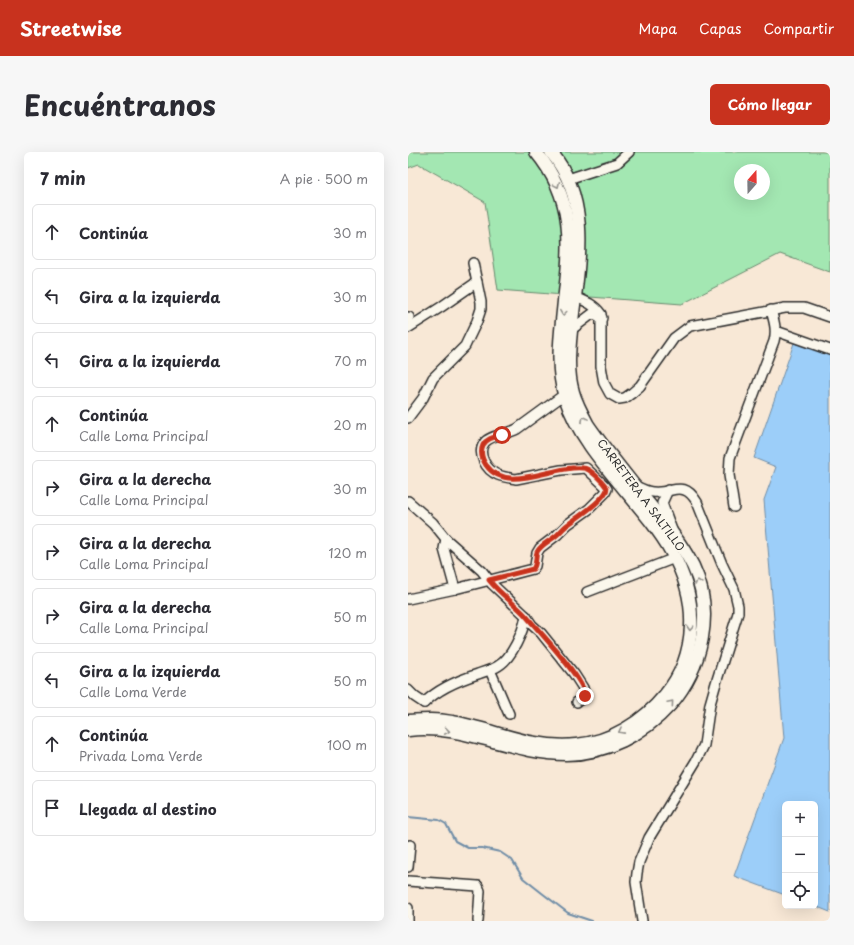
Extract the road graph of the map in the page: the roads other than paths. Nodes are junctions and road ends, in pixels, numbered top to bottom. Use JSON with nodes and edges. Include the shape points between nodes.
{"nodes":[{"id":1,"x":536,"y":152,"type":"edge"},
{"id":2,"x":551,"y":152,"type":"edge"},
{"id":3,"x":630,"y":152,"type":"edge"},
{"id":4,"x":568,"y":179,"type":"junction"},
{"id":5,"x":473,"y":263,"type":"dead end"},
{"id":6,"x":477,"y":282,"type":"junction"},
{"id":7,"x":575,"y":298,"type":"junction"},
{"id":8,"x":771,"y":310,"type":"junction"},
{"id":9,"x":827,"y":314,"type":"edge"},
{"id":10,"x":602,"y":318,"type":"junction"},
{"id":11,"x":408,"y":328,"type":"edge"},
{"id":12,"x":571,"y":330,"type":"junction"},
{"id":13,"x":776,"y":331,"type":"junction"},
{"id":14,"x":830,"y":350,"type":"edge"},
{"id":15,"x":565,"y":394,"type":"junction"},
{"id":16,"x":408,"y":418,"type":"edge"},
{"id":17,"x":634,"y":485,"type":"junction"},
{"id":18,"x":668,"y":490,"type":"junction"},
{"id":19,"x":408,"y":501,"type":"edge"},
{"id":20,"x":734,"y":507,"type":"dead end"},
{"id":21,"x":674,"y":534,"type":"junction"},
{"id":22,"x":446,"y":539,"type":"junction"},
{"id":23,"x":675,"y":558,"type":"junction"},
{"id":24,"x":489,"y":580,"type":"junction"},
{"id":25,"x":455,"y":589,"type":"junction"},
{"id":26,"x":587,"y":592,"type":"dead end"},
{"id":27,"x":408,"y":599,"type":"edge"},
{"id":28,"x":526,"y":616,"type":"junction"},
{"id":29,"x":490,"y":670,"type":"junction"},
{"id":30,"x":408,"y":690,"type":"edge"},
{"id":31,"x":577,"y":702,"type":"dead end"},
{"id":32,"x":424,"y":703,"type":"junction"},
{"id":33,"x":508,"y":714,"type":"dead end"},
{"id":34,"x":423,"y":720,"type":"junction"},
{"id":35,"x":408,"y":721,"type":"edge"},
{"id":36,"x":408,"y":730,"type":"edge"},
{"id":37,"x":410,"y":845,"type":"dead end"},
{"id":38,"x":408,"y":867,"type":"edge"},
{"id":39,"x":408,"y":881,"type":"edge"},
{"id":40,"x":408,"y":908,"type":"edge"},
{"id":41,"x":408,"y":921,"type":"edge"},
{"id":42,"x":478,"y":921,"type":"edge"},
{"id":43,"x":642,"y":921,"type":"edge"}],
"edges":[{"from":1,"to":15,"type":"main road","name":"CARRETERA A SALTILLO","one_way":true,"via":[[557,185],[567,218],[568,258],[559,349]]},
{"from":2,"to":4,"type":"main road","name":"CARRETERA A SALTILLO"},
{"from":3,"to":4,"type":"street","via":[[617,163]]},
{"from":4,"to":7,"type":"main road","name":"CARRETERA A SALTILLO","via":[[576,204],[580,238]]},
{"from":5,"to":6,"type":"street"},
{"from":6,"to":11,"type":"street"},
{"from":6,"to":16,"type":"street","via":[[481,309],[467,342],[433,378],[423,398]]},
{"from":7,"to":10,"type":"street","via":[[589,302]]},
{"from":7,"to":12,"type":"main road","name":"CARRETERA A SALTILLO"},
{"from":8,"to":9,"type":"street","via":[[795,307]]},
{"from":8,"to":10,"type":"street","via":[[685,329],[670,343],[640,386],[625,398],[619,399],[610,394],[604,382],[601,366]]},
{"from":8,"to":13,"type":"street"},
{"from":10,"to":12,"type":"street","via":[[592,314]]},
{"from":17,"to":12,"type":"main road","name":"CARRETERA A SALTILLO","one_way":true,"via":[[588,425],[577,404],[569,363]]},
{"from":13,"to":14,"type":"street"},
{"from":13,"to":20,"type":"street","via":[[730,458],[729,475]]},
{"from":15,"to":23,"type":"main road","name":"CARRETERA A SALTILLO","via":[[573,417],[586,440],[658,531]]},
{"from":15,"to":24,"type":"street","via":[[517,429],[488,439],[482,456],[488,467],[503,477],[516,478],[586,468],[606,486],[606,491],[589,509],[540,548],[533,569]]},
{"from":17,"to":18,"type":"street","via":[[650,492]]},
{"from":17,"to":21,"type":"main road","name":"CARRETERA A SALTILLO"},
{"from":18,"to":21,"type":"street","via":[[662,503]]},
{"from":18,"to":43,"type":"street","via":[[686,490],[697,502],[734,589],[738,613],[710,704],[702,749],[650,838],[639,862],[636,882]]},
{"from":19,"to":22,"type":"street","via":[[433,523]]},
{"from":36,"to":21,"type":"main road","name":"CARRETERA A SALTILLO","one_way":true,"via":[[451,731],[523,750],[566,754],[606,748],[646,726],[663,712],[682,690],[694,667],[701,643],[701,592],[693,567]]},
{"from":22,"to":24,"type":"street"},
{"from":22,"to":25,"type":"street","via":[[444,549]]},
{"from":23,"to":26,"type":"street"},
{"from":23,"to":34,"type":"main road","name":"CARRETERA A SALTILLO","one_way":true,"via":[[683,574],[690,608],[687,651],[669,690],[656,706],[632,725],[603,739],[564,746],[524,740],[453,722]]},
{"from":24,"to":25,"type":"street"},
{"from":24,"to":28,"type":"street"},
{"from":25,"to":27,"type":"street"},
{"from":28,"to":29,"type":"street","via":[[522,631],[505,661]]},
{"from":28,"to":31,"type":"street","via":[[581,684],[586,695]]},
{"from":29,"to":32,"type":"street","via":[[440,690]]},
{"from":29,"to":33,"type":"street"},
{"from":30,"to":32,"type":"street"},
{"from":32,"to":34,"type":"street"},
{"from":34,"to":35,"type":"main road","name":"CARRETERA A SALTILLO"},
{"from":37,"to":38,"type":"street"},
{"from":39,"to":42,"type":"street","via":[[476,885],[480,891]]},
{"from":40,"to":41,"type":"street"}]}
